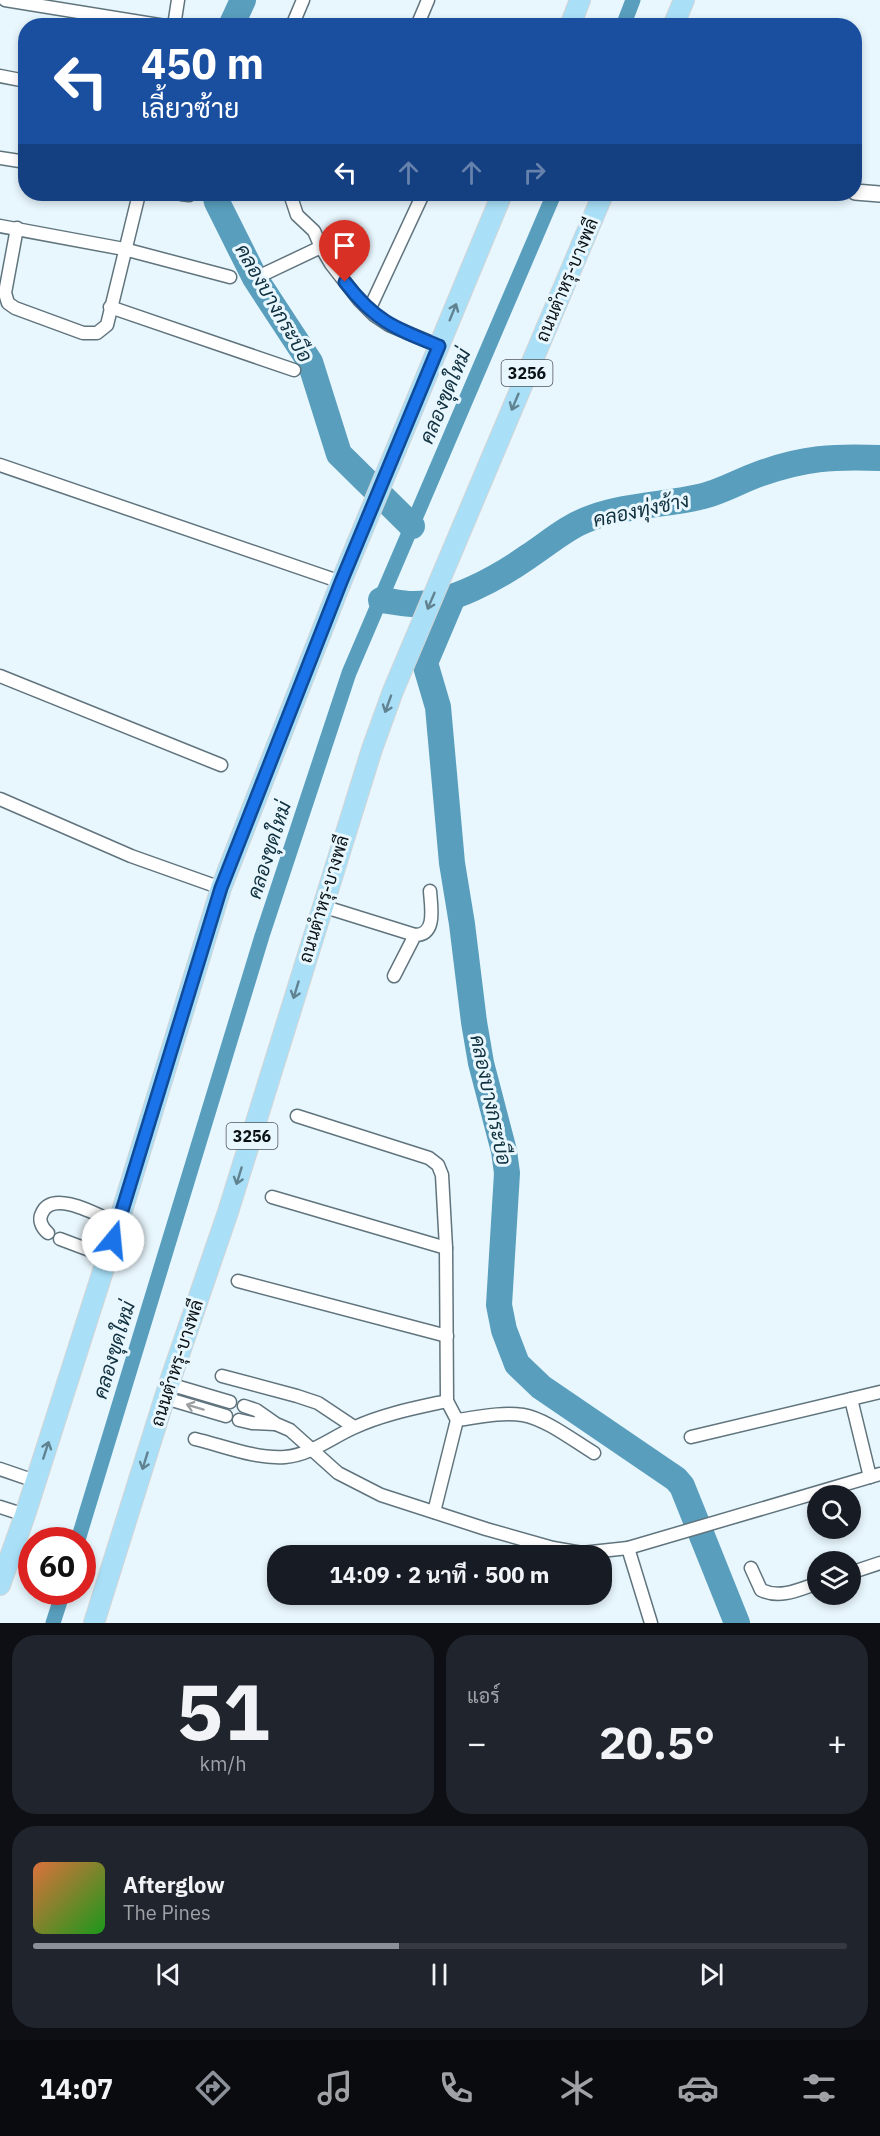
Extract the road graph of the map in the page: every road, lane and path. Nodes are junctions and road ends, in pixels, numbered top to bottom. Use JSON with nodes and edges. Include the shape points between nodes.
{"nodes":[{"id":1,"x":5,"y":0,"type":"edge"},
{"id":2,"x":178,"y":0,"type":"edge"},
{"id":3,"x":303,"y":0,"type":"edge"},
{"id":4,"x":428,"y":0,"type":"edge"},
{"id":5,"x":580,"y":0,"type":"edge"},
{"id":6,"x":684,"y":0,"type":"edge"},
{"id":7,"x":116,"y":18,"type":"edge"},
{"id":8,"x":175,"y":18,"type":"edge"},
{"id":9,"x":295,"y":18,"type":"edge"},
{"id":10,"x":420,"y":18,"type":"edge"},
{"id":11,"x":573,"y":18,"type":"edge"},
{"id":12,"x":676,"y":18,"type":"edge"},
{"id":13,"x":0,"y":76,"type":"edge"},
{"id":14,"x":18,"y":79,"type":"edge"},
{"id":15,"x":0,"y":158,"type":"edge"},
{"id":16,"x":18,"y":161,"type":"edge"},
{"id":17,"x":862,"y":193,"type":"edge"},
{"id":18,"x":880,"y":194,"type":"edge"},
{"id":19,"x":137,"y":201,"type":"edge"},
{"id":20,"x":292,"y":201,"type":"edge"},
{"id":21,"x":420,"y":201,"type":"edge"},
{"id":22,"x":499,"y":201,"type":"edge"},
{"id":23,"x":600,"y":201,"type":"edge"},
{"id":24,"x":0,"y":226,"type":"edge"},
{"id":25,"x":17,"y":228,"type":"junction"},
{"id":26,"x":321,"y":247,"type":"junction"},
{"id":27,"x":124,"y":249,"type":"junction"},
{"id":28,"x":264,"y":274,"type":"dead end"},
{"id":29,"x":230,"y":277,"type":"dead end"},
{"id":30,"x":110,"y":307,"type":"junction"},
{"id":31,"x":369,"y":310,"type":"junction"},
{"id":32,"x":439,"y":346,"type":"junction"},
{"id":33,"x":294,"y":370,"type":"dead end"},
{"id":34,"x":0,"y":465,"type":"edge"},
{"id":35,"x":341,"y":582,"type":"junction"},
{"id":36,"x":0,"y":676,"type":"edge"},
{"id":37,"x":221,"y":765,"type":"dead end"},
{"id":38,"x":0,"y":798,"type":"edge"},
{"id":39,"x":221,"y":888,"type":"junction"},
{"id":40,"x":430,"y":891,"type":"dead end"},
{"id":41,"x":322,"y":906,"type":"junction"},
{"id":42,"x":415,"y":935,"type":"junction"},
{"id":43,"x":394,"y":976,"type":"dead end"},
{"id":44,"x":297,"y":1116,"type":"dead end"},
{"id":45,"x":272,"y":1197,"type":"dead end"},
{"id":46,"x":118,"y":1224,"type":"junction"},
{"id":47,"x":48,"y":1233,"type":"dead end"},
{"id":48,"x":60,"y":1239,"type":"dead end"},
{"id":49,"x":446,"y":1248,"type":"junction"},
{"id":50,"x":108,"y":1257,"type":"junction"},
{"id":51,"x":238,"y":1281,"type":"dead end"},
{"id":52,"x":447,"y":1336,"type":"junction"},
{"id":53,"x":222,"y":1376,"type":"dead end"},
{"id":54,"x":167,"y":1391,"type":"junction"},
{"id":55,"x":880,"y":1392,"type":"edge"},
{"id":56,"x":851,"y":1399,"type":"junction"},
{"id":57,"x":447,"y":1401,"type":"junction"},
{"id":58,"x":230,"y":1402,"type":"dead end"},
{"id":59,"x":244,"y":1406,"type":"dead end"},
{"id":60,"x":457,"y":1420,"type":"junction"},
{"id":61,"x":276,"y":1424,"type":"junction"},
{"id":62,"x":354,"y":1427,"type":"junction"},
{"id":63,"x":691,"y":1437,"type":"dead end"},
{"id":64,"x":195,"y":1439,"type":"dead end"},
{"id":65,"x":314,"y":1449,"type":"junction"},
{"id":66,"x":594,"y":1453,"type":"dead end"},
{"id":67,"x":0,"y":1469,"type":"edge"},
{"id":68,"x":875,"y":1476,"type":"edge"},
{"id":69,"x":35,"y":1482,"type":"junction"},
{"id":70,"x":0,"y":1507,"type":"edge"},
{"id":71,"x":434,"y":1512,"type":"junction"},
{"id":72,"x":25,"y":1515,"type":"junction"},
{"id":73,"x":628,"y":1548,"type":"junction"},
{"id":74,"x":880,"y":1563,"type":"edge"},
{"id":75,"x":751,"y":1568,"type":"dead end"},
{"id":76,"x":861,"y":1569,"type":"edge"},
{"id":77,"x":0,"y":1585,"type":"edge"},
{"id":78,"x":807,"y":1587,"type":"edge"},
{"id":79,"x":94,"y":1623,"type":"edge"},
{"id":80,"x":651,"y":1623,"type":"edge"}],
"edges":[{"from":1,"to":7,"type":"street"},
{"from":2,"to":8,"type":"street"},
{"from":3,"to":9,"type":"street"},
{"from":4,"to":10,"type":"street"},
{"from":5,"to":11,"type":"main road"},
{"from":6,"to":12,"type":"main road"},
{"from":13,"to":14,"type":"street"},
{"from":15,"to":16,"type":"street"},
{"from":17,"to":18,"type":"street"},
{"from":19,"to":27,"type":"street"},
{"from":20,"to":26,"type":"street","via":[[297,215],[314,231]]},
{"from":21,"to":31,"type":"street"},
{"from":32,"to":22,"type":"main road","one_way":true},
{"from":23,"to":41,"type":"main road","name":"ถนนตำหรุ-บางพลี","number":"3256","one_way":true,"via":[[410,650],[372,749]]},
{"from":24,"to":25,"type":"street"},
{"from":25,"to":27,"type":"street"},
{"from":25,"to":30,"type":"street","via":[[5,294],[8,303],[92,335],[107,325]]},
{"from":26,"to":28,"type":"street"},
{"from":26,"to":31,"type":"street"},
{"from":27,"to":29,"type":"street"},
{"from":27,"to":30,"type":"street"},
{"from":30,"to":33,"type":"street"},
{"from":31,"to":32,"type":"street","via":[[389,325]]},
{"from":32,"to":35,"type":"main road"},
{"from":34,"to":35,"type":"street"},
{"from":35,"to":39,"type":"main road"},
{"from":36,"to":37,"type":"street"},
{"from":38,"to":39,"type":"street","via":[[131,856]]},
{"from":39,"to":46,"type":"main road"},
{"from":40,"to":42,"type":"street","via":[[431,922],[422,935]]},
{"from":41,"to":42,"type":"street"},
{"from":41,"to":54,"type":"main road","name":"ถนนตำหรุ-บางพลี","number":"3256","one_way":true,"via":[[228,1212]]},
{"from":42,"to":43,"type":"street"},
{"from":44,"to":49,"type":"street","via":[[429,1158],[438,1165],[442,1175]]},
{"from":45,"to":49,"type":"street"},
{"from":46,"to":47,"type":"street","via":[[68,1203],[56,1202],[44,1208],[40,1216],[42,1228]]},
{"from":46,"to":50,"type":"main road"},
{"from":48,"to":50,"type":"street"},
{"from":49,"to":52,"type":"street"},
{"from":69,"to":50,"type":"main road","one_way":true},
{"from":51,"to":52,"type":"street"},
{"from":52,"to":57,"type":"street"},
{"from":53,"to":62,"type":"street","via":[[318,1403]]},
{"from":54,"to":58,"type":"street"},
{"from":61,"to":54,"type":"street","one_way":true,"via":[[232,1418]]},
{"from":54,"to":79,"type":"main road","name":"ถนนตำหรุ-บางพลี","number":"3256","one_way":true},
{"from":55,"to":56,"type":"street"},
{"from":56,"to":63,"type":"street"},
{"from":56,"to":68,"type":"street"},
{"from":57,"to":60,"type":"street"},
{"from":57,"to":62,"type":"street","via":[[396,1412]]},
{"from":59,"to":61,"type":"street"},
{"from":60,"to":66,"type":"street","via":[[496,1414],[525,1415]]},
{"from":60,"to":71,"type":"street"},
{"from":61,"to":65,"type":"street"},
{"from":62,"to":65,"type":"street"},
{"from":64,"to":65,"type":"street","via":[[265,1457],[287,1457]]},
{"from":65,"to":71,"type":"street","via":[[338,1473],[381,1495]]},
{"from":67,"to":69,"type":"street"},
{"from":68,"to":73,"type":"street"},
{"from":69,"to":72,"type":"main road"},
{"from":70,"to":72,"type":"street"},
{"from":71,"to":73,"type":"street","via":[[553,1548],[582,1553]]},
{"from":72,"to":77,"type":"main road"},
{"from":73,"to":80,"type":"street"},
{"from":74,"to":76,"type":"street"},
{"from":75,"to":78,"type":"street","via":[[761,1590],[772,1595]]}]}
